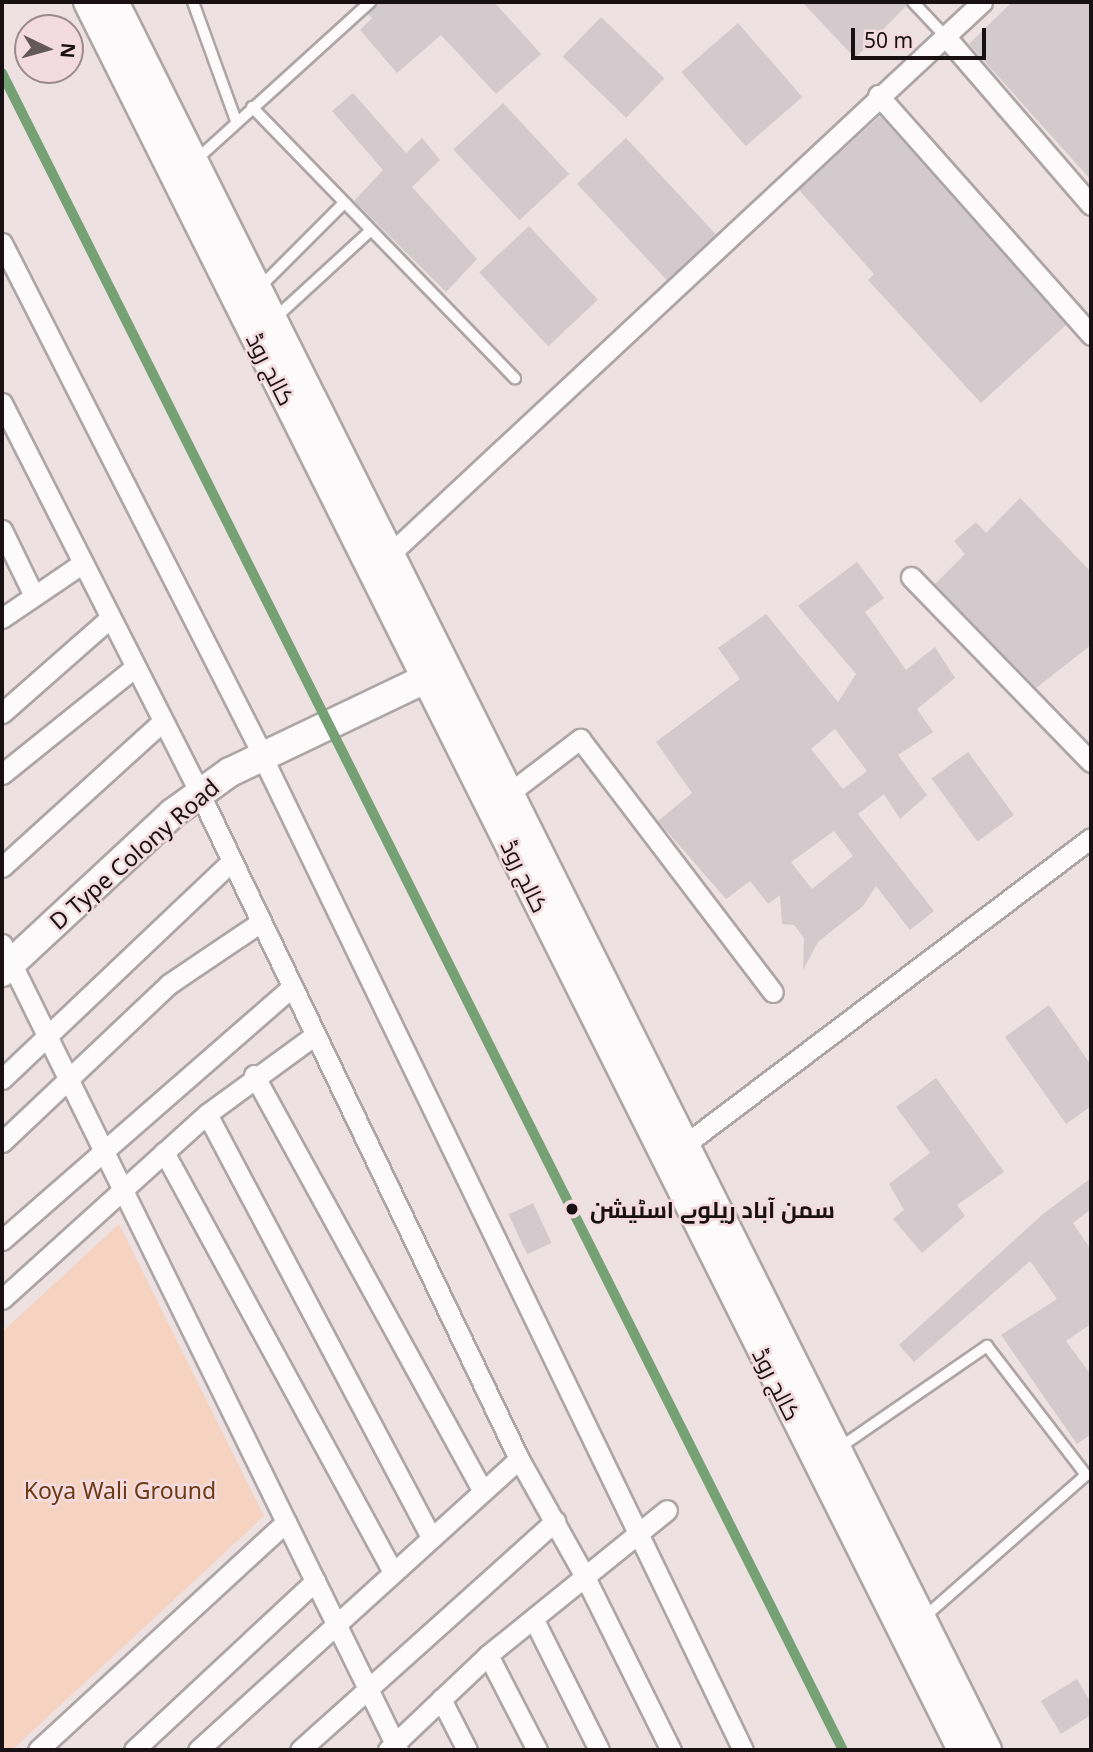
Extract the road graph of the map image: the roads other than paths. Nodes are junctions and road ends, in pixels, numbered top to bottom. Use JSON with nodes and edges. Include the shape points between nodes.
{"nodes":[{"id":1,"x":88,"y":2,"type":"edge"},
{"id":2,"x":114,"y":2,"type":"edge"},
{"id":3,"x":193,"y":2,"type":"edge"},
{"id":4,"x":370,"y":2,"type":"edge"},
{"id":5,"x":913,"y":2,"type":"edge"},
{"id":6,"x":982,"y":2,"type":"edge"},
{"id":7,"x":945,"y":36,"type":"junction"},
{"id":8,"x":878,"y":95,"type":"junction"},
{"id":9,"x":253,"y":107,"type":"junction"},
{"id":10,"x":236,"y":121,"type":"junction"},
{"id":11,"x":186,"y":169,"type":"junction"},
{"id":12,"x":344,"y":203,"type":"junction"},
{"id":13,"x":1091,"y":205,"type":"edge"},
{"id":14,"x":369,"y":232,"type":"junction"},
{"id":15,"x":2,"y":243,"type":"edge"},
{"id":16,"x":258,"y":288,"type":"junction"},
{"id":17,"x":273,"y":320,"type":"junction"},
{"id":18,"x":1091,"y":335,"type":"edge"},
{"id":19,"x":515,"y":378,"type":"dead end"},
{"id":20,"x":2,"y":402,"type":"edge"},
{"id":21,"x":2,"y":530,"type":"edge"},
{"id":22,"x":391,"y":553,"type":"junction"},
{"id":23,"x":83,"y":563,"type":"junction"},
{"id":24,"x":911,"y":577,"type":"dead end"},
{"id":25,"x":34,"y":596,"type":"junction"},
{"id":26,"x":2,"y":618,"type":"edge"},
{"id":27,"x":110,"y":618,"type":"junction"},
{"id":28,"x":135,"y":667,"type":"junction"},
{"id":29,"x":425,"y":672,"type":"junction"},
{"id":30,"x":2,"y":713,"type":"edge"},
{"id":31,"x":163,"y":721,"type":"junction"},
{"id":32,"x":260,"y":750,"type":"junction"},
{"id":33,"x":1091,"y":762,"type":"edge"},
{"id":34,"x":2,"y":774,"type":"edge"},
{"id":35,"x":197,"y":789,"type":"junction"},
{"id":36,"x":508,"y":794,"type":"junction"},
{"id":37,"x":1091,"y":838,"type":"edge"},
{"id":38,"x":232,"y":861,"type":"junction"},
{"id":39,"x":2,"y":867,"type":"edge"},
{"id":40,"x":261,"y":922,"type":"junction"},
{"id":41,"x":5,"y":957,"type":"edge"},
{"id":42,"x":292,"y":987,"type":"junction"},
{"id":43,"x":773,"y":992,"type":"dead end"},
{"id":44,"x":315,"y":1035,"type":"junction"},
{"id":45,"x":46,"y":1036,"type":"junction"},
{"id":46,"x":254,"y":1074,"type":"junction"},
{"id":47,"x":2,"y":1079,"type":"edge"},
{"id":48,"x":68,"y":1080,"type":"junction"},
{"id":49,"x":207,"y":1114,"type":"junction"},
{"id":50,"x":2,"y":1142,"type":"edge"},
{"id":51,"x":683,"y":1146,"type":"junction"},
{"id":52,"x":103,"y":1149,"type":"junction"},
{"id":53,"x":164,"y":1152,"type":"junction"},
{"id":54,"x":122,"y":1189,"type":"junction"},
{"id":55,"x":2,"y":1240,"type":"edge"},
{"id":56,"x":2,"y":1300,"type":"edge"},
{"id":57,"x":836,"y":1450,"type":"junction"},
{"id":58,"x":519,"y":1459,"type":"junction"},
{"id":59,"x":483,"y":1492,"type":"junction"},
{"id":60,"x":667,"y":1510,"type":"dead end"},
{"id":61,"x":555,"y":1521,"type":"junction"},
{"id":62,"x":286,"y":1522,"type":"junction"},
{"id":63,"x":636,"y":1530,"type":"junction"},
{"id":64,"x":432,"y":1537,"type":"junction"},
{"id":65,"x":393,"y":1572,"type":"junction"},
{"id":66,"x":583,"y":1573,"type":"junction"},
{"id":67,"x":315,"y":1581,"type":"junction"},
{"id":68,"x":922,"y":1619,"type":"junction"},
{"id":69,"x":534,"y":1620,"type":"junction"},
{"id":70,"x":336,"y":1623,"type":"junction"},
{"id":71,"x":488,"y":1655,"type":"junction"},
{"id":72,"x":369,"y":1686,"type":"junction"},
{"id":73,"x":442,"y":1699,"type":"junction"},
{"id":74,"x":394,"y":1748,"type":"edge"},
{"id":75,"x":37,"y":1750,"type":"edge"},
{"id":76,"x":134,"y":1750,"type":"edge"},
{"id":77,"x":198,"y":1750,"type":"edge"},
{"id":78,"x":300,"y":1750,"type":"edge"},
{"id":79,"x":467,"y":1750,"type":"edge"},
{"id":80,"x":537,"y":1750,"type":"edge"},
{"id":81,"x":599,"y":1750,"type":"edge"},
{"id":82,"x":671,"y":1750,"type":"edge"},
{"id":83,"x":743,"y":1750,"type":"edge"},
{"id":84,"x":961,"y":1750,"type":"edge"},
{"id":85,"x":987,"y":1750,"type":"edge"}],
"edges":[{"from":1,"to":11,"type":"main road","name":"کالج روڈ"},
{"from":2,"to":11,"type":"main road","name":"کالج روڈ"},
{"from":3,"to":10,"type":"lane"},
{"from":4,"to":9,"type":"lane"},
{"from":5,"to":7,"type":"lane"},
{"from":6,"to":7,"type":"street"},
{"from":7,"to":8,"type":"street"},
{"from":7,"to":13,"type":"street"},
{"from":8,"to":18,"type":"street"},
{"from":8,"to":22,"type":"street"},
{"from":9,"to":10,"type":"lane"},
{"from":9,"to":12,"type":"lane"},
{"from":10,"to":11,"type":"lane"},
{"from":11,"to":16,"type":"main road","name":"کالج روڈ"},
{"from":11,"to":29,"type":"main road","name":"کالج روڈ"},
{"from":12,"to":14,"type":"lane"},
{"from":12,"to":16,"type":"lane"},
{"from":14,"to":17,"type":"lane"},
{"from":14,"to":19,"type":"lane"},
{"from":15,"to":32,"type":"street"},
{"from":16,"to":17,"type":"main road","name":"کالج روڈ"},
{"from":17,"to":22,"type":"main road","name":"کالج روڈ"},
{"from":20,"to":23,"type":"street"},
{"from":21,"to":25,"type":"street"},
{"from":22,"to":36,"type":"main road","name":"کالج روڈ"},
{"from":23,"to":25,"type":"street"},
{"from":23,"to":27,"type":"street"},
{"from":24,"to":33,"type":"street"},
{"from":25,"to":26,"type":"street"},
{"from":27,"to":28,"type":"street"},
{"from":27,"to":30,"type":"street"},
{"from":28,"to":31,"type":"street"},
{"from":28,"to":34,"type":"street"},
{"from":29,"to":32,"type":"main road","name":"D Type Colony Road"},
{"from":29,"to":84,"type":"main road","name":"کالج روڈ"},
{"from":31,"to":35,"type":"street"},
{"from":31,"to":39,"type":"street"},
{"from":32,"to":35,"type":"main road","name":"D Type Colony Road"},
{"from":32,"to":63,"type":"street"},
{"from":35,"to":38,"type":"street"},
{"from":35,"to":41,"type":"main road","name":"D Type Colony Road","via":[[114,845]]},
{"from":36,"to":43,"type":"street","via":[[580,739]]},
{"from":36,"to":51,"type":"main road","name":"کالج روڈ"},
{"from":37,"to":51,"type":"street"},
{"from":38,"to":40,"type":"street"},
{"from":38,"to":45,"type":"street"},
{"from":40,"to":42,"type":"street"},
{"from":40,"to":48,"type":"street","via":[[169,984]]},
{"from":41,"to":45,"type":"street"},
{"from":42,"to":44,"type":"street"},
{"from":42,"to":52,"type":"street"},
{"from":44,"to":46,"type":"street"},
{"from":44,"to":58,"type":"street"},
{"from":45,"to":47,"type":"street"},
{"from":45,"to":48,"type":"street"},
{"from":46,"to":49,"type":"street"},
{"from":46,"to":59,"type":"street"},
{"from":48,"to":50,"type":"street"},
{"from":48,"to":52,"type":"street"},
{"from":49,"to":53,"type":"street"},
{"from":49,"to":64,"type":"street"},
{"from":51,"to":57,"type":"main road","name":"کالج روڈ"},
{"from":52,"to":54,"type":"street"},
{"from":52,"to":55,"type":"street"},
{"from":53,"to":54,"type":"street"},
{"from":53,"to":65,"type":"street"},
{"from":54,"to":56,"type":"street"},
{"from":54,"to":62,"type":"street"},
{"from":57,"to":68,"type":"main road","name":"کالج روڈ"},
{"from":57,"to":68,"type":"lane","via":[[987,1346],[1086,1475]]},
{"from":58,"to":59,"type":"street"},
{"from":58,"to":61,"type":"street"},
{"from":59,"to":64,"type":"street"},
{"from":60,"to":63,"type":"street"},
{"from":61,"to":66,"type":"street"},
{"from":61,"to":72,"type":"street"},
{"from":62,"to":67,"type":"street"},
{"from":62,"to":75,"type":"street"},
{"from":63,"to":66,"type":"street"},
{"from":63,"to":83,"type":"street"},
{"from":64,"to":65,"type":"street"},
{"from":65,"to":70,"type":"street"},
{"from":66,"to":69,"type":"street"},
{"from":66,"to":82,"type":"street"},
{"from":67,"to":70,"type":"street"},
{"from":67,"to":76,"type":"street"},
{"from":68,"to":85,"type":"main road","name":"کالج روڈ"},
{"from":69,"to":71,"type":"street"},
{"from":69,"to":81,"type":"street"},
{"from":70,"to":72,"type":"street"},
{"from":70,"to":77,"type":"street"},
{"from":71,"to":73,"type":"street"},
{"from":71,"to":80,"type":"street"},
{"from":72,"to":74,"type":"street"},
{"from":72,"to":78,"type":"street"},
{"from":73,"to":74,"type":"street"},
{"from":73,"to":79,"type":"street"}]}
